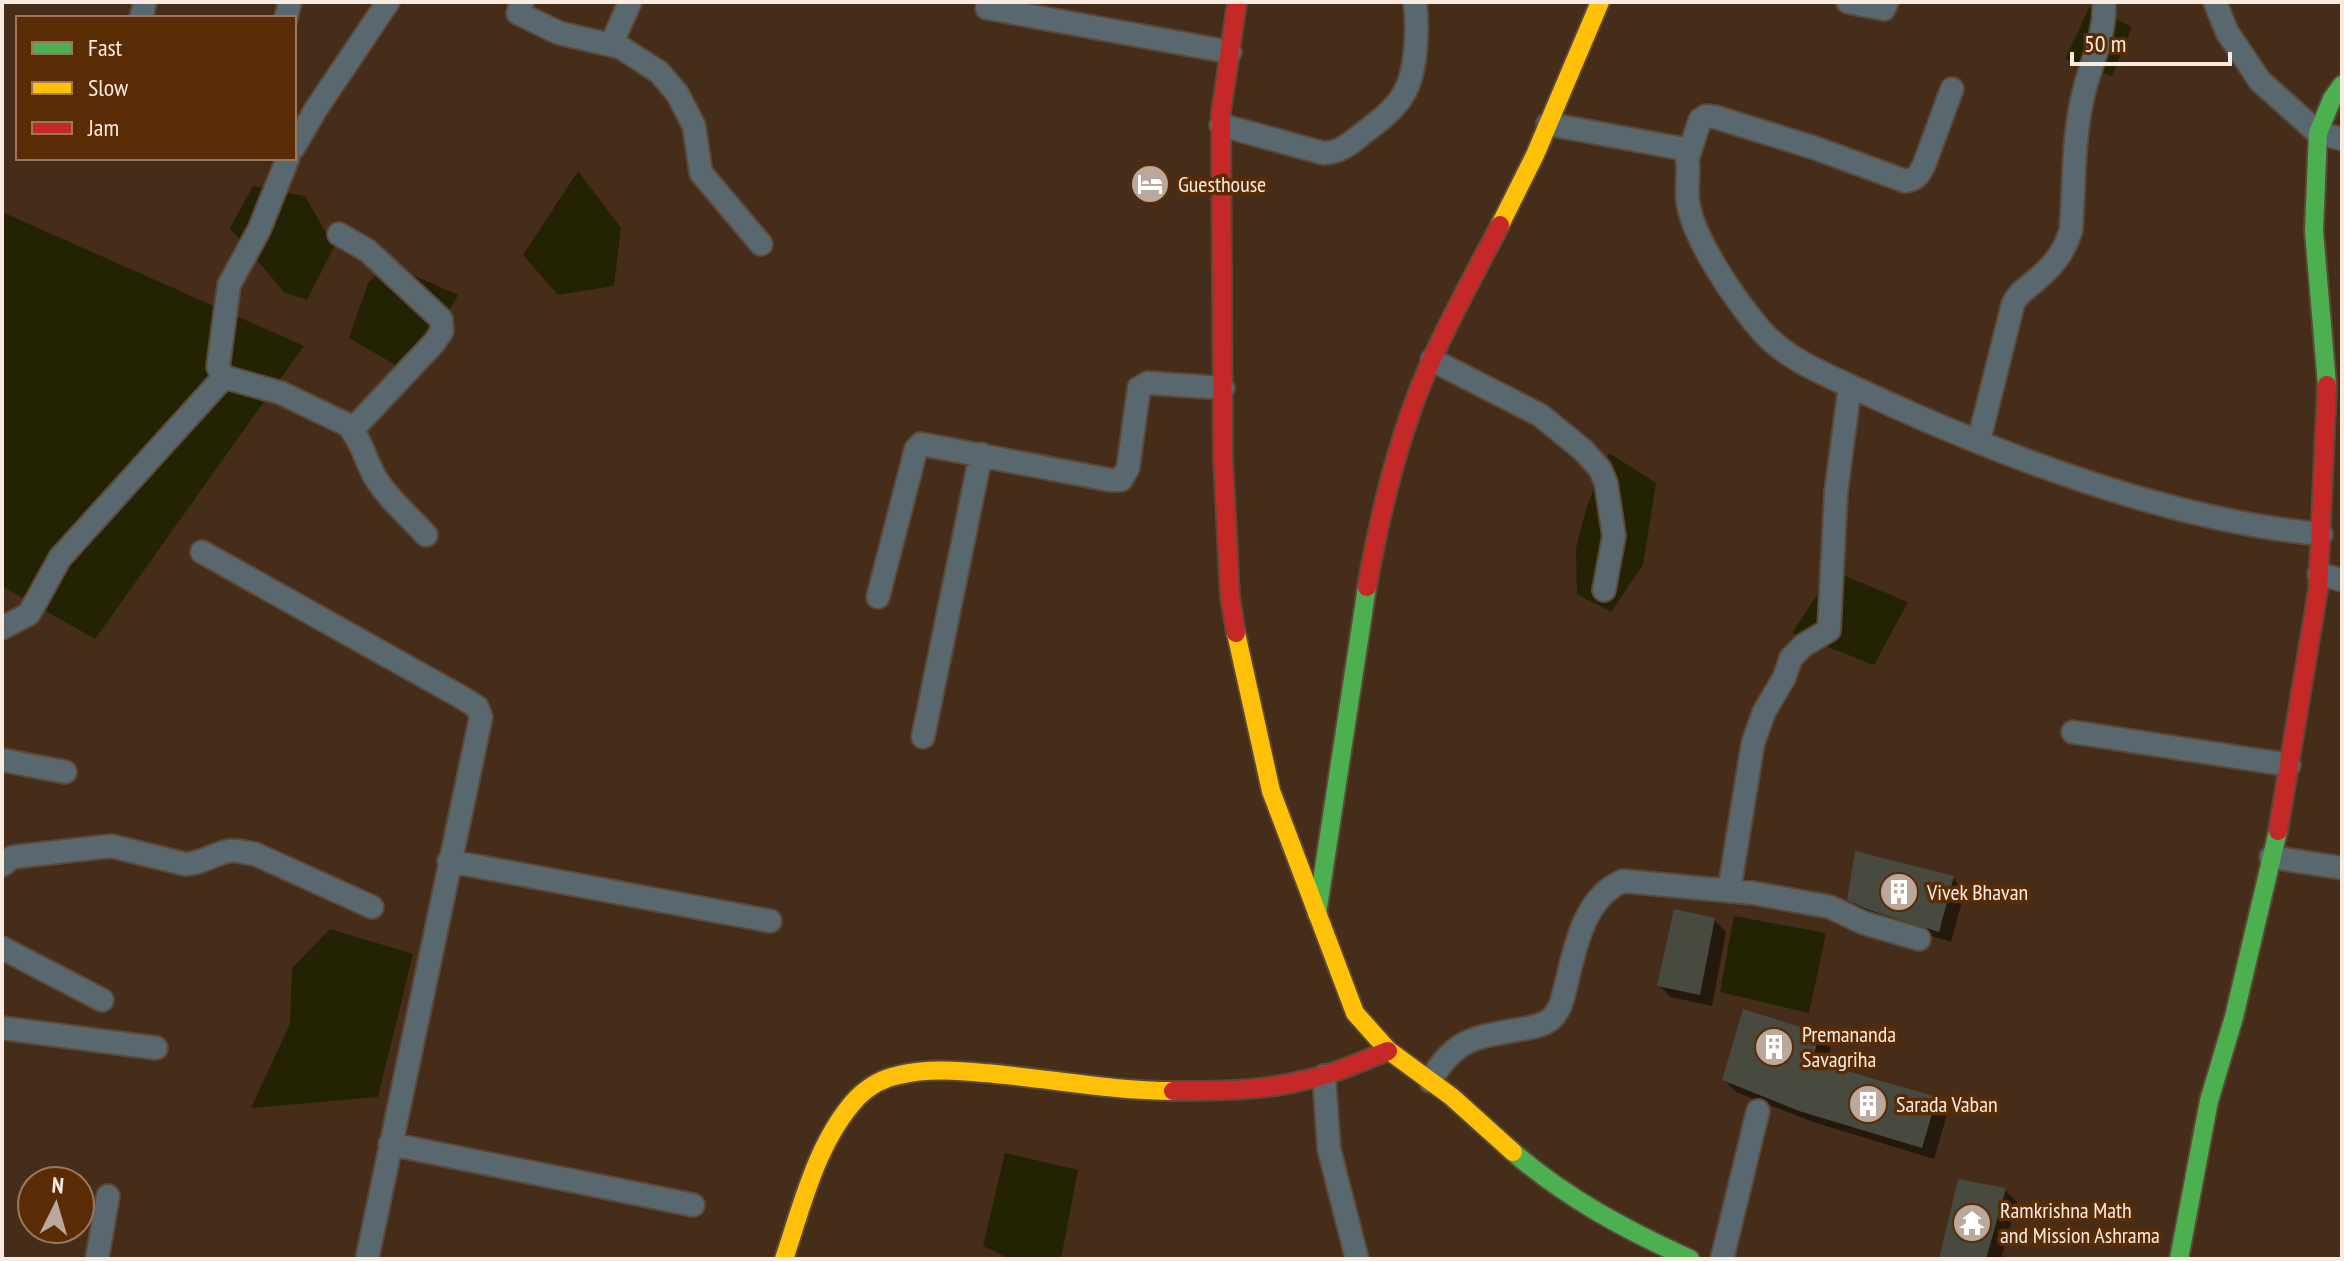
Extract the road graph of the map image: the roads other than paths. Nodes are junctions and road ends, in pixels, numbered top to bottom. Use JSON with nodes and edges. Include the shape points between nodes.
{"nodes":[{"id":1,"x":388,"y":2,"type":"edge"},
{"id":2,"x":522,"y":2,"type":"edge"},
{"id":3,"x":630,"y":2,"type":"edge"},
{"id":4,"x":1237,"y":2,"type":"edge"},
{"id":5,"x":1415,"y":2,"type":"edge"},
{"id":6,"x":1600,"y":2,"type":"edge"},
{"id":7,"x":1848,"y":2,"type":"edge"},
{"id":8,"x":1887,"y":2,"type":"edge"},
{"id":9,"x":2104,"y":2,"type":"edge"},
{"id":10,"x":2215,"y":2,"type":"edge"},
{"id":11,"x":987,"y":8,"type":"dead end"},
{"id":12,"x":611,"y":45,"type":"junction"},
{"id":13,"x":1230,"y":52,"type":"junction"},
{"id":14,"x":2342,"y":85,"type":"edge"},
{"id":15,"x":1952,"y":89,"type":"dead end"},
{"id":16,"x":1548,"y":124,"type":"junction"},
{"id":17,"x":1221,"y":125,"type":"junction"},
{"id":18,"x":2318,"y":133,"type":"junction"},
{"id":19,"x":2342,"y":139,"type":"edge"},
{"id":20,"x":296,"y":144,"type":"edge"},
{"id":21,"x":1688,"y":157,"type":"junction"},
{"id":22,"x":287,"y":160,"type":"edge"},
{"id":23,"x":339,"y":234,"type":"dead end"},
{"id":24,"x":761,"y":244,"type":"dead end"},
{"id":25,"x":1432,"y":360,"type":"junction"},
{"id":26,"x":2334,"y":360,"type":"edge"},
{"id":27,"x":224,"y":377,"type":"junction"},
{"id":28,"x":1850,"y":386,"type":"junction"},
{"id":29,"x":1223,"y":388,"type":"junction"},
{"id":30,"x":352,"y":430,"type":"junction"},
{"id":31,"x":1979,"y":440,"type":"junction"},
{"id":32,"x":981,"y":454,"type":"junction"},
{"id":33,"x":2321,"y":534,"type":"junction"},
{"id":34,"x":426,"y":535,"type":"dead end"},
{"id":35,"x":202,"y":552,"type":"dead end"},
{"id":36,"x":2319,"y":574,"type":"junction"},
{"id":37,"x":2342,"y":580,"type":"edge"},
{"id":38,"x":1604,"y":590,"type":"dead end"},
{"id":39,"x":878,"y":597,"type":"dead end"},
{"id":40,"x":2,"y":628,"type":"edge"},
{"id":41,"x":2073,"y":732,"type":"dead end"},
{"id":42,"x":923,"y":737,"type":"dead end"},
{"id":43,"x":2,"y":760,"type":"edge"},
{"id":44,"x":2289,"y":765,"type":"junction"},
{"id":45,"x":65,"y":772,"type":"dead end"},
{"id":46,"x":2271,"y":857,"type":"junction"},
{"id":47,"x":449,"y":861,"type":"junction"},
{"id":48,"x":2,"y":865,"type":"edge"},
{"id":49,"x":2342,"y":868,"type":"edge"},
{"id":50,"x":1729,"y":891,"type":"junction"},
{"id":51,"x":372,"y":907,"type":"dead end"},
{"id":52,"x":1317,"y":914,"type":"junction"},
{"id":53,"x":770,"y":921,"type":"dead end"},
{"id":54,"x":1919,"y":939,"type":"dead end"},
{"id":55,"x":2,"y":948,"type":"edge"},
{"id":56,"x":102,"y":1000,"type":"dead end"},
{"id":57,"x":2,"y":1028,"type":"edge"},
{"id":58,"x":156,"y":1048,"type":"dead end"},
{"id":59,"x":1388,"y":1051,"type":"junction"},
{"id":60,"x":1324,"y":1076,"type":"junction"},
{"id":61,"x":1430,"y":1081,"type":"junction"},
{"id":62,"x":1758,"y":1111,"type":"dead end"},
{"id":63,"x":390,"y":1144,"type":"junction"},
{"id":64,"x":108,"y":1196,"type":"dead end"},
{"id":65,"x":693,"y":1205,"type":"dead end"},
{"id":66,"x":97,"y":1259,"type":"edge"},
{"id":67,"x":367,"y":1259,"type":"edge"},
{"id":68,"x":784,"y":1259,"type":"edge"},
{"id":69,"x":1357,"y":1259,"type":"edge"},
{"id":70,"x":1690,"y":1259,"type":"edge"},
{"id":71,"x":1722,"y":1259,"type":"edge"},
{"id":72,"x":2179,"y":1259,"type":"edge"}],
"edges":[{"from":1,"to":20,"type":"street"},
{"from":2,"to":12,"type":"street","via":[[518,13],[543,27]]},
{"from":3,"to":12,"type":"street"},
{"from":4,"to":13,"type":"main road"},
{"from":5,"to":17,"type":"street","via":[[1414,59],[1405,93],[1347,145],[1323,153]]},
{"from":6,"to":16,"type":"main road"},
{"from":7,"to":8,"type":"street","via":[[1877,9],[1884,9]]},
{"from":9,"to":31,"type":"street","via":[[2102,36],[2080,110],[2071,230],[2057,260],[2017,294]]},
{"from":10,"to":18,"type":"street","via":[[2245,62]]},
{"from":11,"to":13,"type":"street"},
{"from":12,"to":24,"type":"street","via":[[659,72],[677,93],[694,126],[701,173]]},
{"from":13,"to":17,"type":"main road"},
{"from":14,"to":18,"type":"main road"},
{"from":15,"to":21,"type":"street","via":[[1924,165],[1911,180],[1706,116]]},
{"from":16,"to":21,"type":"street","via":[[1684,149]]},
{"from":16,"to":25,"type":"main road"},
{"from":17,"to":29,"type":"main road"},
{"from":18,"to":19,"type":"street"},
{"from":18,"to":26,"type":"main road","via":[[2314,231]]},
{"from":21,"to":28,"type":"street","via":[[1687,200],[1693,225],[1745,310],[1788,352]]},
{"from":22,"to":27,"type":"street","via":[[229,285],[218,367]]},
{"from":23,"to":30,"type":"street","via":[[368,251],[437,314],[442,331]]},
{"from":25,"to":38,"type":"street","via":[[1540,415],[1600,469],[1614,536]]},
{"from":25,"to":52,"type":"main road","via":[[1378,524]]},
{"from":26,"to":33,"type":"main road"},
{"from":27,"to":30,"type":"street","via":[[281,393]]},
{"from":27,"to":40,"type":"street","via":[[60,558],[29,614]]},
{"from":28,"to":31,"type":"street"},
{"from":28,"to":50,"type":"street","via":[[1836,492],[1829,630],[1791,658],[1764,712],[1753,743]]},
{"from":29,"to":32,"type":"street","via":[[1148,383],[1139,388],[1128,468],[1121,480]]},
{"from":29,"to":52,"type":"main road","via":[[1230,597],[1239,655],[1271,791]]},
{"from":30,"to":34,"type":"street","via":[[374,476]]},
{"from":31,"to":33,"type":"street","via":[[2146,499],[2250,524]]},
{"from":32,"to":39,"type":"street","via":[[929,444],[916,449]]},
{"from":32,"to":42,"type":"street"},
{"from":33,"to":36,"type":"main road"},
{"from":35,"to":47,"type":"street","via":[[477,707],[481,717]]},
{"from":36,"to":37,"type":"street"},
{"from":36,"to":44,"type":"main road"},
{"from":41,"to":44,"type":"street"},
{"from":43,"to":45,"type":"street"},
{"from":44,"to":46,"type":"main road"},
{"from":46,"to":49,"type":"street"},
{"from":46,"to":72,"type":"main road","via":[[2209,1101]]},
{"from":47,"to":53,"type":"street"},
{"from":47,"to":63,"type":"street"},
{"from":48,"to":51,"type":"street","via":[[13,857],[87,847],[111,846],[185,864],[244,852]]},
{"from":50,"to":54,"type":"street","via":[[1830,907]]},
{"from":50,"to":61,"type":"street","via":[[1623,881],[1610,886],[1584,926],[1560,1008],[1551,1019],[1463,1043],[1445,1056]]},
{"from":52,"to":59,"type":"main road","via":[[1355,1013]]},
{"from":55,"to":56,"type":"street"},
{"from":57,"to":58,"type":"street"},
{"from":59,"to":60,"type":"main road"},
{"from":59,"to":61,"type":"main road"},
{"from":60,"to":68,"type":"main road","via":[[1261,1087],[1148,1091],[990,1073],[899,1073],[854,1100],[819,1158]]},
{"from":60,"to":69,"type":"street","via":[[1329,1149]]},
{"from":61,"to":70,"type":"main road","via":[[1549,1181],[1590,1209]]},
{"from":62,"to":71,"type":"street"},
{"from":63,"to":65,"type":"street"},
{"from":63,"to":67,"type":"street"},
{"from":64,"to":66,"type":"street"}]}
